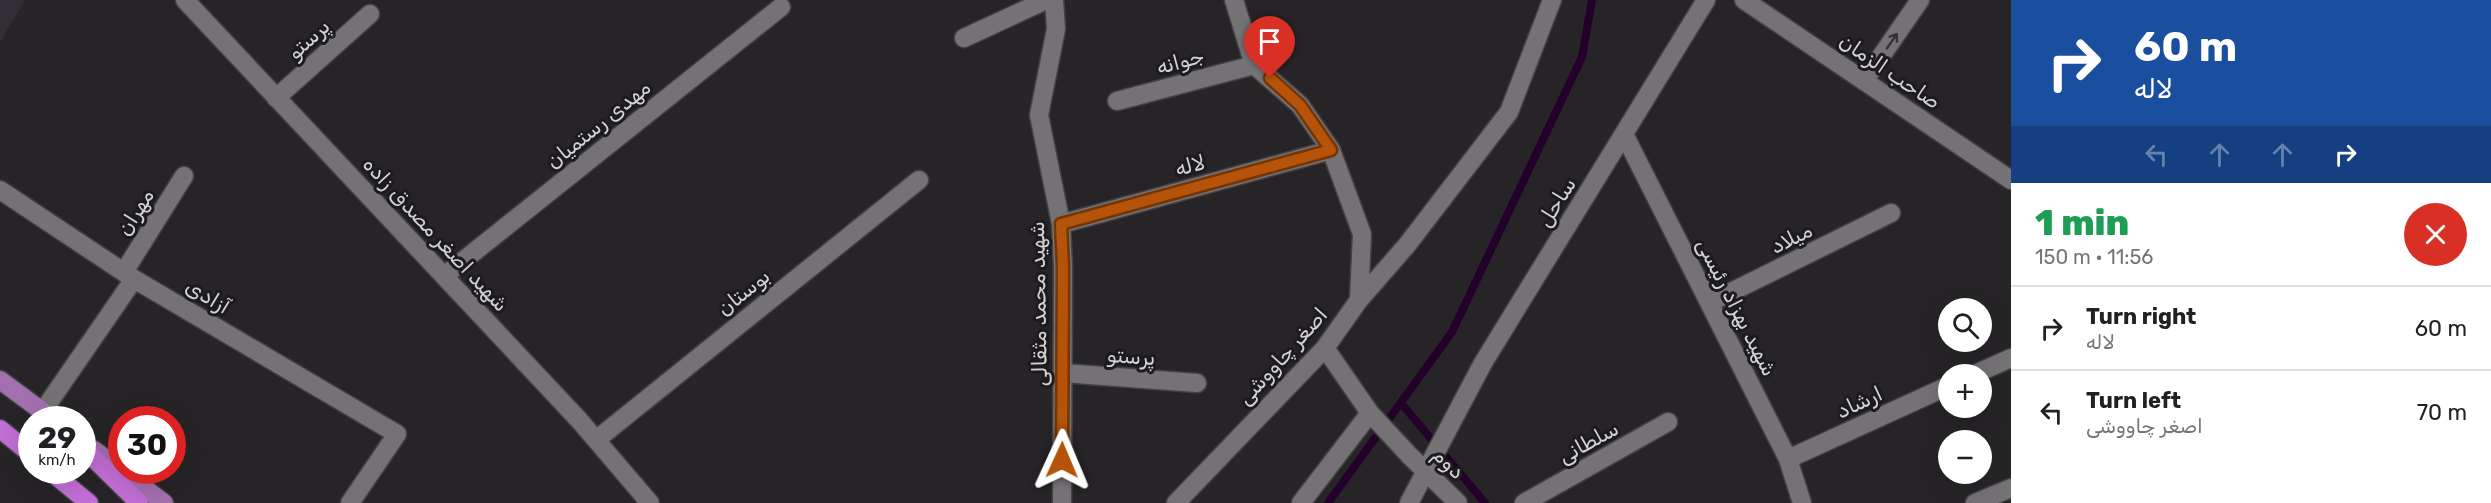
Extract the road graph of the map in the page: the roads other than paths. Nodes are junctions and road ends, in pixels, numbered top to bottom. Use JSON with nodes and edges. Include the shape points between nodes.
{"nodes":[{"id":1,"x":184,"y":0,"type":"edge"},
{"id":2,"x":1046,"y":0,"type":"edge"},
{"id":3,"x":1054,"y":0,"type":"edge"},
{"id":4,"x":1234,"y":0,"type":"edge"},
{"id":5,"x":1551,"y":0,"type":"edge"},
{"id":6,"x":1707,"y":0,"type":"edge"},
{"id":7,"x":1744,"y":0,"type":"edge"},
{"id":8,"x":1920,"y":0,"type":"edge"},
{"id":9,"x":781,"y":7,"type":"dead end"},
{"id":10,"x":370,"y":14,"type":"dead end"},
{"id":11,"x":964,"y":38,"type":"dead end"},
{"id":12,"x":1254,"y":65,"type":"junction"},
{"id":13,"x":1864,"y":81,"type":"junction"},
{"id":14,"x":276,"y":98,"type":"junction"},
{"id":15,"x":1117,"y":101,"type":"dead end"},
{"id":16,"x":1624,"y":134,"type":"junction"},
{"id":17,"x":1331,"y":150,"type":"junction"},
{"id":18,"x":184,"y":176,"type":"dead end"},
{"id":19,"x":919,"y":180,"type":"dead end"},
{"id":20,"x":2011,"y":180,"type":"edge"},
{"id":21,"x":0,"y":190,"type":"edge"},
{"id":22,"x":1891,"y":213,"type":"dead end"},
{"id":23,"x":1061,"y":224,"type":"junction"},
{"id":24,"x":129,"y":275,"type":"junction"},
{"id":25,"x":444,"y":276,"type":"junction"},
{"id":26,"x":1359,"y":300,"type":"junction"},
{"id":27,"x":1711,"y":302,"type":"junction"},
{"id":28,"x":1326,"y":348,"type":"junction"},
{"id":29,"x":2011,"y":358,"type":"edge"},
{"id":30,"x":1992,"y":366,"type":"edge"},
{"id":31,"x":1063,"y":373,"type":"junction"},
{"id":32,"x":0,"y":380,"type":"edge"},
{"id":33,"x":1197,"y":382,"type":"dead end"},
{"id":34,"x":1938,"y":391,"type":"edge"},
{"id":35,"x":35,"y":406,"type":"edge"},
{"id":36,"x":55,"y":406,"type":"edge"},
{"id":37,"x":1370,"y":413,"type":"junction"},
{"id":38,"x":1668,"y":422,"type":"dead end"},
{"id":39,"x":0,"y":429,"type":"edge"},
{"id":40,"x":596,"y":440,"type":"junction"},
{"id":41,"x":18,"y":444,"type":"edge"},
{"id":42,"x":96,"y":452,"type":"edge"},
{"id":43,"x":1788,"y":459,"type":"junction"},
{"id":44,"x":96,"y":461,"type":"edge"},
{"id":45,"x":1429,"y":465,"type":"junction"},
{"id":46,"x":66,"y":484,"type":"edge"},
{"id":47,"x":2011,"y":488,"type":"edge"},
{"id":48,"x":1527,"y":501,"type":"edge"},
{"id":49,"x":89,"y":503,"type":"edge"},
{"id":50,"x":139,"y":503,"type":"edge"},
{"id":51,"x":164,"y":503,"type":"edge"},
{"id":52,"x":350,"y":503,"type":"edge"},
{"id":53,"x":650,"y":503,"type":"edge"},
{"id":54,"x":1062,"y":503,"type":"edge"},
{"id":55,"x":1176,"y":503,"type":"edge"},
{"id":56,"x":1301,"y":503,"type":"edge"},
{"id":57,"x":1409,"y":503,"type":"edge"},
{"id":58,"x":1458,"y":503,"type":"edge"},
{"id":59,"x":1802,"y":503,"type":"edge"},
{"id":60,"x":1975,"y":503,"type":"edge"}],
"edges":[{"from":1,"to":14,"type":"street","name":"شهید اصغر مصدق زاده"},
{"from":2,"to":11,"type":"street"},
{"from":3,"to":23,"type":"street","name":"شهید محمد مثقالی","via":[[1056,29],[1039,115]]},
{"from":4,"to":12,"type":"street"},
{"from":5,"to":26,"type":"street","name":"اصغر چاووشی","via":[[1509,112],[1407,245]]},
{"from":6,"to":16,"type":"street","name":"ساحل"},
{"from":7,"to":13,"type":"street","name":"صاحب الزمان"},
{"from":13,"to":8,"type":"street","one_way":true},
{"from":9,"to":25,"type":"street","name":"مهدی رستمیان"},
{"from":10,"to":14,"type":"street","name":"پرستو"},
{"from":12,"to":15,"type":"street","name":"جوانه"},
{"from":12,"to":17,"type":"street","via":[[1300,105]]},
{"from":13,"to":20,"type":"street","name":"صاحب الزمان"},
{"from":14,"to":25,"type":"street","name":"شهید اصغر مصدق زاده"},
{"from":16,"to":27,"type":"street","name":"شهید بهزاد رئیسی"},
{"from":16,"to":45,"type":"street","name":"ساحل","via":[[1483,363]]},
{"from":17,"to":23,"type":"street","name":"لاله"},
{"from":17,"to":26,"type":"street","via":[[1362,234]]},
{"from":18,"to":24,"type":"street","name":"مهران"},
{"from":19,"to":40,"type":"street","name":"بوستان"},
{"from":21,"to":24,"type":"street","name":"آزادی"},
{"from":22,"to":27,"type":"street","name":"میلاد"},
{"from":23,"to":31,"type":"street","name":"شهید محمد مثقالی"},
{"from":24,"to":36,"type":"street","name":"مهران"},
{"from":24,"to":52,"type":"street","name":"آزادی","via":[[396,434]]},
{"from":25,"to":40,"type":"street","name":"شهید اصغر مصدق زاده"},
{"from":26,"to":28,"type":"street","name":"اصغر چاووشی"},
{"from":27,"to":43,"type":"street","name":"شهید بهزاد رئیسی"},
{"from":28,"to":37,"type":"street","name":"دوم"},
{"from":28,"to":55,"type":"street","name":"اصغر چاووشی"},
{"from":29,"to":30,"type":"street"},
{"from":31,"to":33,"type":"street","name":"پرستو"},
{"from":31,"to":54,"type":"street","name":"شهید محمد مثقالی"},
{"from":32,"to":35,"type":"main road"},
{"from":34,"to":43,"type":"street","name":"ارشاد"},
{"from":37,"to":45,"type":"street","name":"دوم","via":[[1409,455]]},
{"from":37,"to":56,"type":"street"},
{"from":38,"to":48,"type":"street","name":"سلطانی"},
{"from":39,"to":41,"type":"highway"},
{"from":40,"to":53,"type":"street","name":"شهید اصغر مصدق زاده"},
{"from":42,"to":51,"type":"main road"},
{"from":43,"to":59,"type":"street","name":"شهید بهزاد رئیسی"},
{"from":44,"to":50,"type":"highway"},
{"from":45,"to":57,"type":"street"},
{"from":45,"to":58,"type":"street","name":"دوم"},
{"from":46,"to":49,"type":"highway"},
{"from":47,"to":60,"type":"street"}]}
